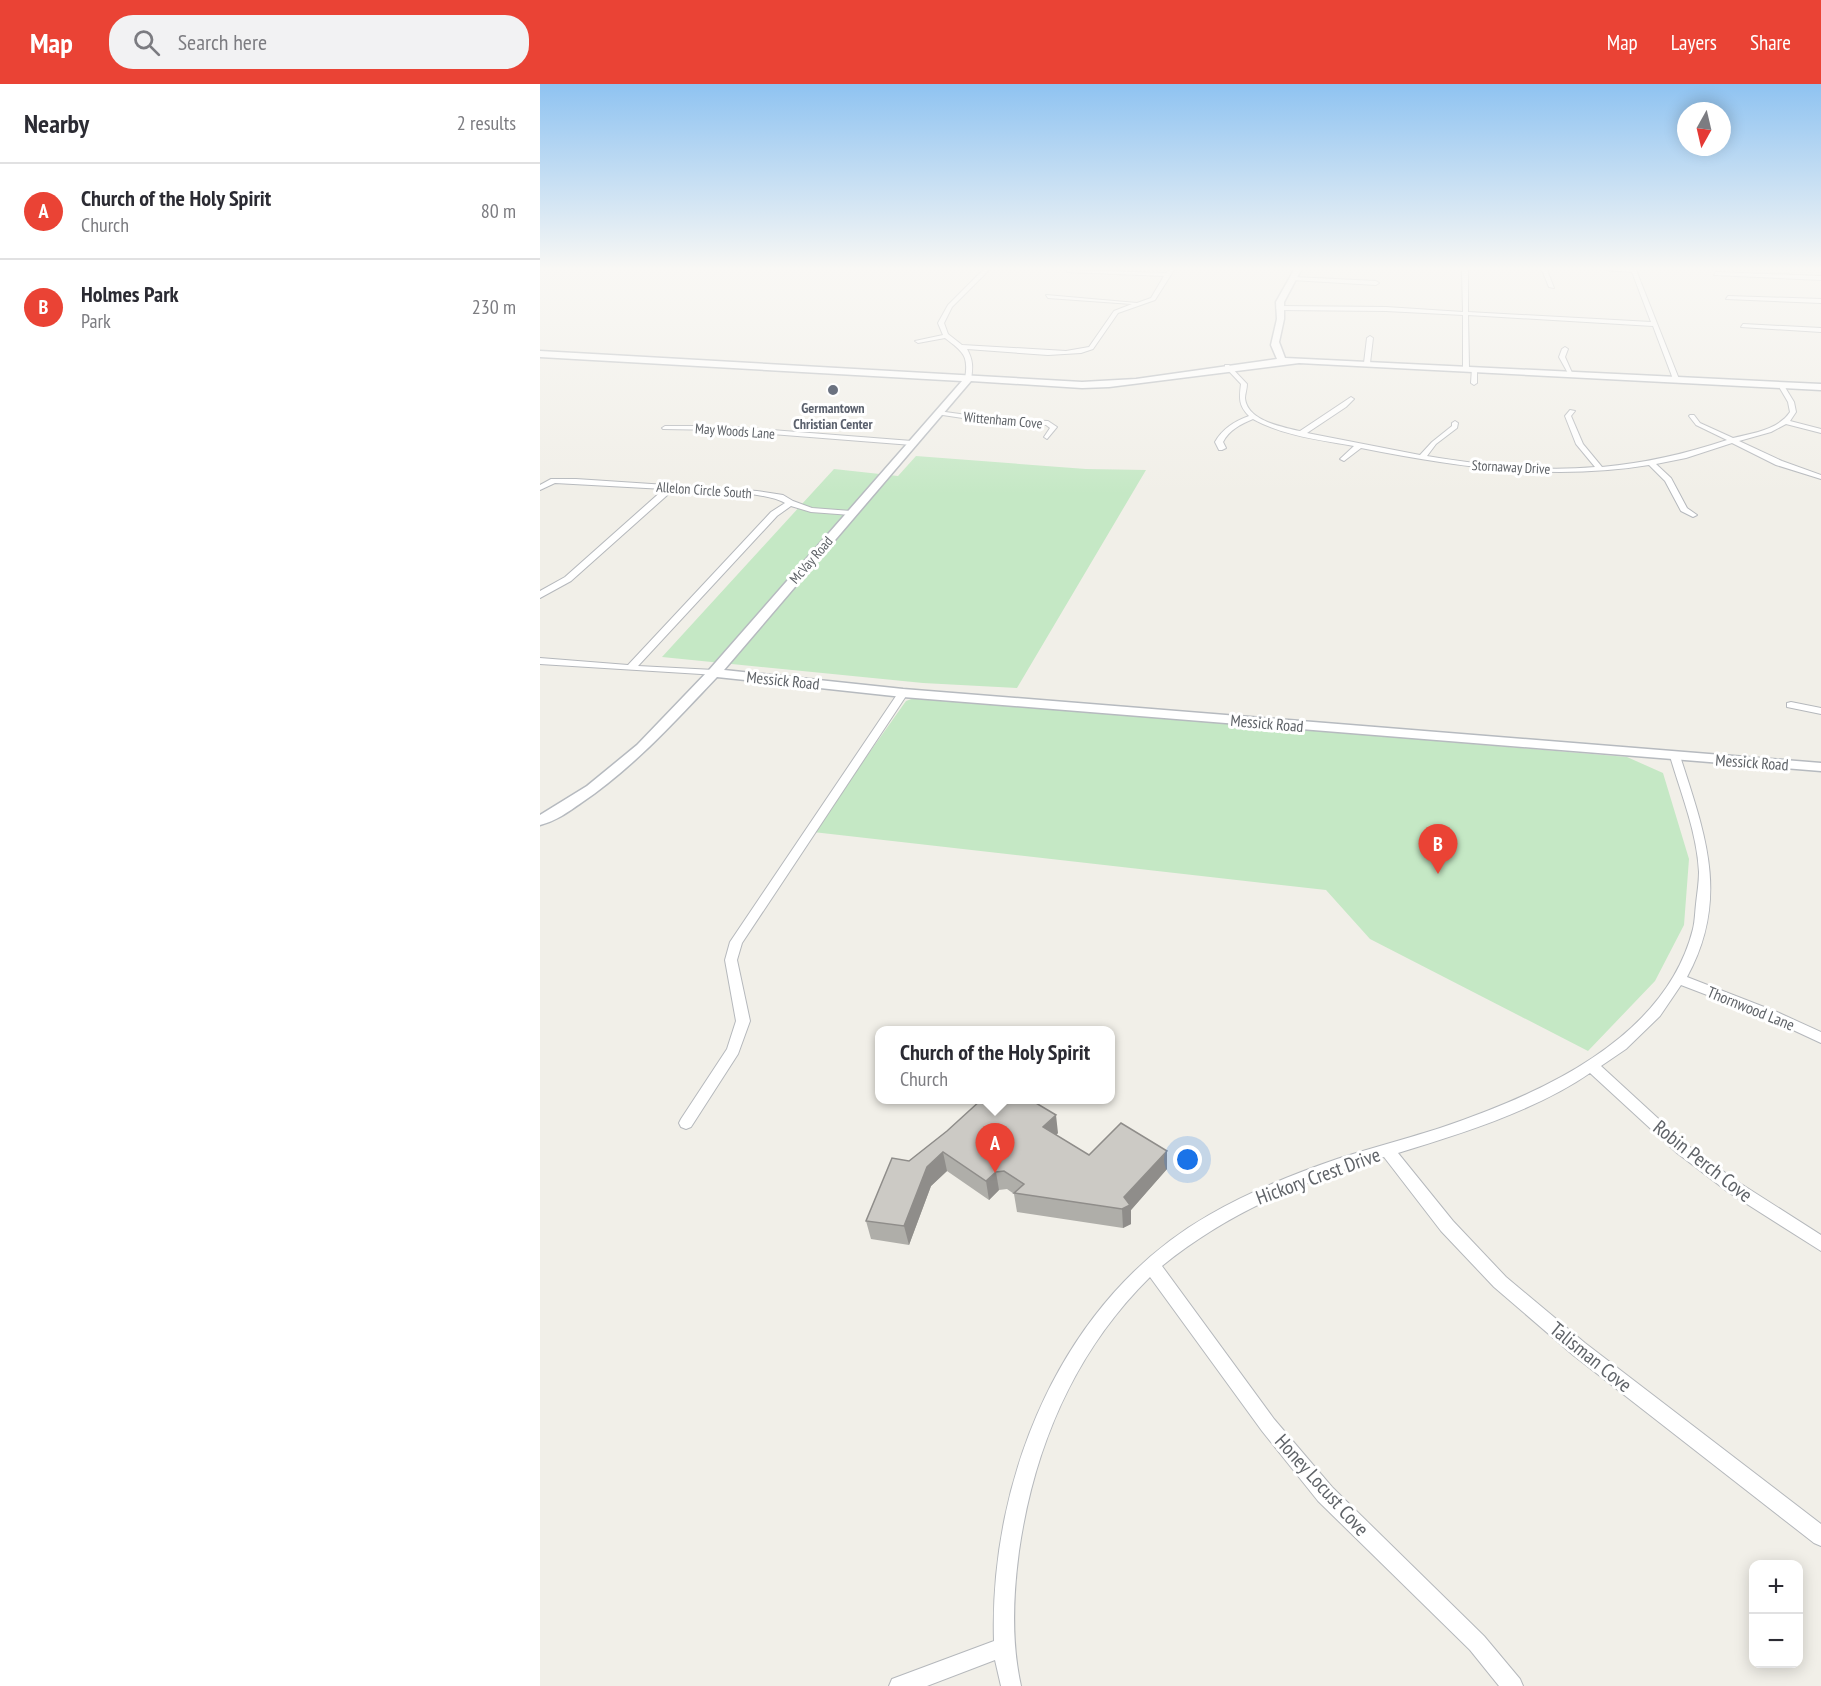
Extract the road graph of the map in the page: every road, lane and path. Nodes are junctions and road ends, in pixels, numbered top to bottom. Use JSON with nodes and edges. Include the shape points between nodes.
{"nodes":[{"id":1,"x":959,"y":345,"type":"edge"},
{"id":2,"x":1093,"y":345,"type":"edge"},
{"id":3,"x":1274,"y":345,"type":"edge"},
{"id":4,"x":1369,"y":345,"type":"edge"},
{"id":5,"x":1468,"y":345,"type":"edge"},
{"id":6,"x":1663,"y":345,"type":"edge"},
{"id":7,"x":962,"y":347,"type":"junction"},
{"id":8,"x":1565,"y":349,"type":"dead end"},
{"id":9,"x":540,"y":354,"type":"edge"},
{"id":10,"x":1282,"y":361,"type":"junction"},
{"id":11,"x":1367,"y":363,"type":"junction"},
{"id":12,"x":1227,"y":366,"type":"junction"},
{"id":13,"x":1470,"y":368,"type":"junction"},
{"id":14,"x":1571,"y":374,"type":"junction"},
{"id":15,"x":968,"y":379,"type":"junction"},
{"id":16,"x":1676,"y":379,"type":"junction"},
{"id":17,"x":1474,"y":383,"type":"dead end"},
{"id":18,"x":1781,"y":385,"type":"junction"},
{"id":19,"x":1821,"y":387,"type":"edge"},
{"id":20,"x":1351,"y":399,"type":"dead end"},
{"id":21,"x":1572,"y":411,"type":"dead end"},
{"id":22,"x":938,"y":413,"type":"junction"},
{"id":23,"x":1254,"y":417,"type":"junction"},
{"id":24,"x":1692,"y":417,"type":"dead end"},
{"id":25,"x":1786,"y":422,"type":"junction"},
{"id":26,"x":1455,"y":423,"type":"dead end"},
{"id":27,"x":665,"y":428,"type":"dead end"},
{"id":28,"x":1821,"y":431,"type":"edge"},
{"id":29,"x":1302,"y":433,"type":"junction"},
{"id":30,"x":1047,"y":437,"type":"dead end"},
{"id":31,"x":1733,"y":441,"type":"junction"},
{"id":32,"x":912,"y":443,"type":"junction"},
{"id":33,"x":1360,"y":445,"type":"junction"},
{"id":34,"x":1222,"y":448,"type":"dead end"},
{"id":35,"x":1421,"y":458,"type":"junction"},
{"id":36,"x":1344,"y":459,"type":"dead end"},
{"id":37,"x":1651,"y":463,"type":"junction"},
{"id":38,"x":1600,"y":469,"type":"junction"},
{"id":39,"x":1821,"y":477,"type":"edge"},
{"id":40,"x":540,"y":488,"type":"edge"},
{"id":41,"x":670,"y":488,"type":"junction"},
{"id":42,"x":790,"y":503,"type":"junction"},
{"id":43,"x":851,"y":513,"type":"junction"},
{"id":44,"x":1693,"y":515,"type":"dead end"},
{"id":45,"x":540,"y":595,"type":"edge"},
{"id":46,"x":540,"y":661,"type":"edge"},
{"id":47,"x":630,"y":668,"type":"junction"},
{"id":48,"x":714,"y":673,"type":"junction"},
{"id":49,"x":903,"y":693,"type":"junction"},
{"id":50,"x":1791,"y":705,"type":"dead end"},
{"id":51,"x":1821,"y":711,"type":"edge"},
{"id":52,"x":1675,"y":756,"type":"junction"},
{"id":53,"x":1821,"y":767,"type":"edge"},
{"id":54,"x":540,"y":820,"type":"edge"},
{"id":55,"x":1679,"y":979,"type":"junction"},
{"id":56,"x":1821,"y":1038,"type":"edge"},
{"id":57,"x":1593,"y":1067,"type":"junction"},
{"id":58,"x":686,"y":1123,"type":"dead end"},
{"id":59,"x":1387,"y":1150,"type":"junction"},
{"id":60,"x":1821,"y":1244,"type":"edge"},
{"id":61,"x":1151,"y":1265,"type":"junction"},
{"id":62,"x":1821,"y":1536,"type":"edge"},
{"id":63,"x":1004,"y":1647,"type":"junction"},
{"id":64,"x":900,"y":1686,"type":"edge"},
{"id":65,"x":1011,"y":1686,"type":"edge"},
{"id":66,"x":1513,"y":1686,"type":"edge"}],
"edges":[{"from":1,"to":7,"type":"street"},
{"from":2,"to":7,"type":"street","via":[[1084,351],[1067,352]]},
{"from":3,"to":10,"type":"street"},
{"from":4,"to":11,"type":"street"},
{"from":5,"to":13,"type":"street"},
{"from":6,"to":16,"type":"street"},
{"from":7,"to":15,"type":"street","via":[[971,361]]},
{"from":8,"to":14,"type":"street","via":[[1562,357]]},
{"from":9,"to":15,"type":"street"},
{"from":10,"to":11,"type":"street"},
{"from":10,"to":12,"type":"street"},
{"from":11,"to":13,"type":"street"},
{"from":12,"to":15,"type":"street","via":[[1112,385]]},
{"from":12,"to":23,"type":"street","via":[[1244,384],[1242,404]]},
{"from":13,"to":14,"type":"street"},
{"from":13,"to":17,"type":"street"},
{"from":14,"to":16,"type":"street"},
{"from":15,"to":22,"type":"street","name":"McVay Road"},
{"from":16,"to":18,"type":"street"},
{"from":18,"to":19,"type":"street"},
{"from":18,"to":25,"type":"street","via":[[1793,408]]},
{"from":20,"to":29,"type":"street"},
{"from":21,"to":38,"type":"street","via":[[1568,416],[1577,439]]},
{"from":22,"to":30,"type":"street","name":"Wittenham Cove","via":[[1048,423],[1054,427]]},
{"from":22,"to":32,"type":"street","name":"McVay Road"},
{"from":23,"to":29,"type":"street","name":"Stornaway Drive"},
{"from":23,"to":34,"type":"street","via":[[1221,436]]},
{"from":24,"to":31,"type":"street","via":[[1698,424]]},
{"from":25,"to":28,"type":"street"},
{"from":25,"to":31,"type":"street","name":"Stornaway Drive"},
{"from":26,"to":35,"type":"street"},
{"from":27,"to":32,"type":"street","name":"May Woods Lane","via":[[721,428]]},
{"from":29,"to":33,"type":"street","name":"Stornaway Drive"},
{"from":31,"to":37,"type":"street","name":"Stornaway Drive","via":[[1700,453]]},
{"from":31,"to":39,"type":"street"},
{"from":32,"to":43,"type":"street","name":"McVay Road"},
{"from":33,"to":35,"type":"street","name":"Stornaway Drive"},
{"from":33,"to":36,"type":"street"},
{"from":35,"to":38,"type":"street","name":"Stornaway Drive","via":[[1503,468]]},
{"from":37,"to":38,"type":"street","name":"Stornaway Drive"},
{"from":37,"to":44,"type":"street","via":[[1668,480],[1684,509]]},
{"from":40,"to":41,"type":"street","name":"Allelon Circle South","via":[[554,481]]},
{"from":41,"to":42,"type":"street","name":"Allelon Circle South","via":[[757,493]]},
{"from":41,"to":45,"type":"street","via":[[568,579]]},
{"from":42,"to":43,"type":"street","name":"Allelon Circle South","via":[[811,510]]},
{"from":42,"to":47,"type":"street","via":[[774,514]]},
{"from":43,"to":48,"type":"street","name":"McVay Road"},
{"from":46,"to":47,"type":"street"},
{"from":47,"to":48,"type":"street"},
{"from":48,"to":49,"type":"street","name":"Messick Road"},
{"from":48,"to":54,"type":"street","name":"McVay Road","via":[[642,748],[592,789]]},
{"from":49,"to":52,"type":"street","name":"Messick Road"},
{"from":49,"to":58,"type":"street","via":[[736,942],[731,960],[743,1021],[733,1050]]},
{"from":50,"to":51,"type":"street"},
{"from":52,"to":53,"type":"street","name":"Messick Road"},
{"from":52,"to":55,"type":"street","name":"Hickory Crest Drive","via":[[1705,874],[1695,944]]},
{"from":55,"to":56,"type":"street","name":"Thornwood Lane"},
{"from":55,"to":57,"type":"street","name":"Hickory Crest Drive","via":[[1634,1036]]},
{"from":57,"to":59,"type":"street","name":"Hickory Crest Drive","via":[[1497,1114]]},
{"from":57,"to":60,"type":"street","name":"Robin Perch Cove","via":[[1682,1149]]},
{"from":59,"to":61,"type":"street","name":"Hickory Crest Drive","via":[[1340,1164],[1252,1200],[1212,1221]]},
{"from":59,"to":62,"type":"street","name":"Talisman Cove","via":[[1446,1226],[1500,1282],[1579,1349]]},
{"from":61,"to":63,"type":"street","name":"Hickory Crest Drive","via":[[1093,1330],[1045,1417],[1016,1509]]},
{"from":61,"to":66,"type":"street","name":"Honey Locust Cove","via":[[1268,1425],[1325,1494],[1477,1643]]},
{"from":63,"to":64,"type":"street"},
{"from":63,"to":65,"type":"street","name":"Hickory Crest Drive"}]}
